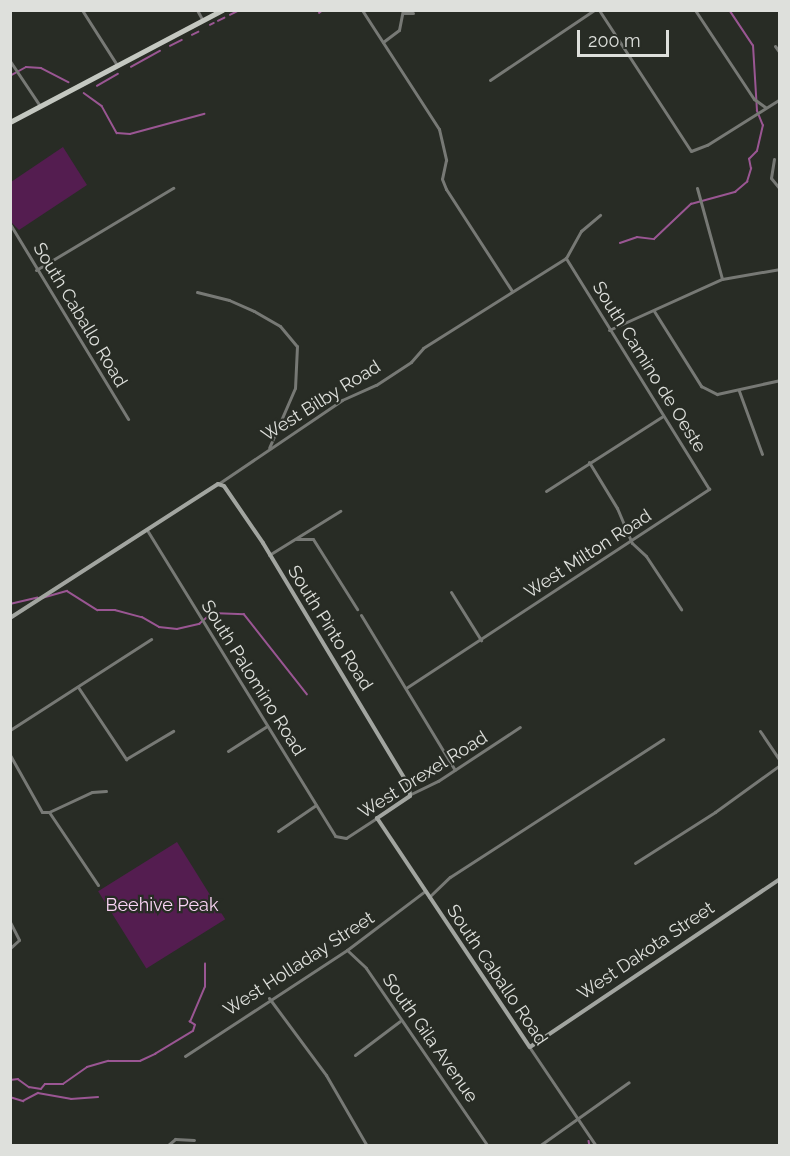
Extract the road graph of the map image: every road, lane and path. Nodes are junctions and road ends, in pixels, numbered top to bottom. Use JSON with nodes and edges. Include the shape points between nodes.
{"nodes":[{"id":1,"x":82,"y":10,"type":"edge"},
{"id":2,"x":197,"y":10,"type":"edge"},
{"id":3,"x":222,"y":10,"type":"edge"},
{"id":4,"x":362,"y":10,"type":"edge"},
{"id":5,"x":594,"y":10,"type":"edge"},
{"id":6,"x":599,"y":10,"type":"edge"},
{"id":7,"x":695,"y":10,"type":"edge"},
{"id":8,"x":403,"y":12,"type":"edge"},
{"id":9,"x":413,"y":13,"type":"dead end"},
{"id":10,"x":203,"y":21,"type":"junction"},
{"id":11,"x":403,"y":21,"type":"junction"},
{"id":12,"x":408,"y":22,"type":"dead end"},
{"id":13,"x":383,"y":42,"type":"junction"},
{"id":14,"x":775,"y":46,"type":"dead end"},
{"id":15,"x":780,"y":53,"type":"edge"},
{"id":16,"x":10,"y":62,"type":"edge"},
{"id":17,"x":117,"y":65,"type":"junction"},
{"id":18,"x":490,"y":80,"type":"dead end"},
{"id":19,"x":780,"y":99,"type":"edge"},
{"id":20,"x":40,"y":106,"type":"junction"},
{"id":21,"x":767,"y":107,"type":"junction"},
{"id":22,"x":10,"y":122,"type":"edge"},
{"id":23,"x":774,"y":159,"type":"dead end"},
{"id":24,"x":173,"y":188,"type":"dead end"},
{"id":25,"x":697,"y":188,"type":"dead end"},
{"id":26,"x":780,"y":189,"type":"edge"},
{"id":27,"x":600,"y":215,"type":"dead end"},
{"id":28,"x":10,"y":224,"type":"edge"},
{"id":29,"x":566,"y":258,"type":"junction"},
{"id":30,"x":780,"y":269,"type":"edge"},
{"id":31,"x":36,"y":270,"type":"junction"},
{"id":32,"x":722,"y":279,"type":"junction"},
{"id":33,"x":512,"y":291,"type":"junction"},
{"id":34,"x":197,"y":292,"type":"dead end"},
{"id":35,"x":654,"y":311,"type":"junction"},
{"id":36,"x":609,"y":330,"type":"junction"},
{"id":37,"x":89,"y":359,"type":"junction"},
{"id":38,"x":82,"y":363,"type":"dead end"},
{"id":39,"x":780,"y":380,"type":"edge"},
{"id":40,"x":739,"y":392,"type":"junction"},
{"id":41,"x":663,"y":416,"type":"junction"},
{"id":42,"x":128,"y":419,"type":"dead end"},
{"id":43,"x":268,"y":450,"type":"junction"},
{"id":44,"x":762,"y":454,"type":"dead end"},
{"id":45,"x":589,"y":462,"type":"junction"},
{"id":46,"x":218,"y":484,"type":"junction"},
{"id":47,"x":709,"y":489,"type":"joint"},
{"id":48,"x":546,"y":491,"type":"dead end"},
{"id":49,"x":340,"y":511,"type":"dead end"},
{"id":50,"x":147,"y":530,"type":"junction"},
{"id":51,"x":296,"y":539,"type":"junction"},
{"id":52,"x":632,"y":543,"type":"junction"},
{"id":53,"x":270,"y":555,"type":"junction"},
{"id":54,"x":451,"y":592,"type":"dead end"},
{"id":55,"x":357,"y":609,"type":"dead end"},
{"id":56,"x":681,"y":609,"type":"dead end"},
{"id":57,"x":360,"y":615,"type":"dead end"},
{"id":58,"x":10,"y":618,"type":"edge"},
{"id":59,"x":151,"y":639,"type":"dead end"},
{"id":60,"x":481,"y":640,"type":"junction"},
{"id":61,"x":78,"y":687,"type":"junction"},
{"id":62,"x":406,"y":688,"type":"junction"},
{"id":63,"x":267,"y":726,"type":"junction"},
{"id":64,"x":520,"y":727,"type":"dead end"},
{"id":65,"x":10,"y":730,"type":"edge"},
{"id":66,"x":173,"y":731,"type":"dead end"},
{"id":67,"x":760,"y":731,"type":"dead end"},
{"id":68,"x":663,"y":739,"type":"dead end"},
{"id":69,"x":228,"y":751,"type":"dead end"},
{"id":70,"x":10,"y":755,"type":"edge"},
{"id":71,"x":780,"y":763,"type":"edge"},
{"id":72,"x":455,"y":770,"type":"junction"},
{"id":73,"x":106,"y":791,"type":"dead end"},
{"id":74,"x":411,"y":794,"type":"junction"},
{"id":75,"x":316,"y":805,"type":"junction"},
{"id":76,"x":49,"y":812,"type":"junction"},
{"id":77,"x":377,"y":818,"type":"junction"},
{"id":78,"x":278,"y":831,"type":"dead end"},
{"id":79,"x":337,"y":838,"type":"joint"},
{"id":80,"x":634,"y":862,"type":"dead end"},
{"id":81,"x":780,"y":879,"type":"edge"},
{"id":82,"x":98,"y":885,"type":"dead end"},
{"id":83,"x":425,"y":891,"type":"junction"},
{"id":84,"x":429,"y":897,"type":"junction"},
{"id":85,"x":10,"y":922,"type":"edge"},
{"id":86,"x":10,"y":948,"type":"edge"},
{"id":87,"x":347,"y":950,"type":"junction"},
{"id":88,"x":269,"y":999,"type":"junction"},
{"id":89,"x":400,"y":1022,"type":"junction"},
{"id":90,"x":530,"y":1047,"type":"junction"},
{"id":91,"x":355,"y":1055,"type":"dead end"},
{"id":92,"x":185,"y":1056,"type":"dead end"},
{"id":93,"x":629,"y":1082,"type":"dead end"},
{"id":94,"x":577,"y":1117,"type":"junction"},
{"id":95,"x":194,"y":1140,"type":"dead end"},
{"id":96,"x":167,"y":1146,"type":"edge"},
{"id":97,"x":367,"y":1146,"type":"edge"},
{"id":98,"x":488,"y":1146,"type":"edge"},
{"id":99,"x":539,"y":1146,"type":"edge"},
{"id":100,"x":596,"y":1146,"type":"edge"}],
"edges":[{"from":1,"to":17,"type":"street"},
{"from":2,"to":10,"type":"street"},
{"from":3,"to":10,"type":"main road"},
{"from":4,"to":13,"type":"street"},
{"from":5,"to":18,"type":"street"},
{"from":6,"to":21,"type":"street","via":[[686,146],[694,152]]},
{"from":7,"to":21,"type":"street","via":[[754,99]]},
{"from":8,"to":9,"type":"street"},
{"from":8,"to":11,"type":"street"},
{"from":10,"to":17,"type":"main road"},
{"from":11,"to":12,"type":"street"},
{"from":11,"to":13,"type":"street","via":[[399,30]]},
{"from":13,"to":33,"type":"street","via":[[439,129],[446,160],[442,179],[446,189]]},
{"from":14,"to":15,"type":"street"},
{"from":16,"to":20,"type":"street"},
{"from":17,"to":20,"type":"main road"},
{"from":19,"to":21,"type":"street"},
{"from":20,"to":22,"type":"main road"},
{"from":23,"to":26,"type":"street","via":[[771,178]]},
{"from":24,"to":31,"type":"street"},
{"from":25,"to":32,"type":"street"},
{"from":27,"to":29,"type":"street","via":[[580,231]]},
{"from":28,"to":31,"type":"street","name":"South Caballo Road"},
{"from":29,"to":33,"type":"street","name":"West Bilby Road"},
{"from":29,"to":36,"type":"street","name":"South Camino de Oeste"},
{"from":30,"to":32,"type":"street"},
{"from":31,"to":37,"type":"street","name":"South Caballo Road"},
{"from":32,"to":35,"type":"street"},
{"from":33,"to":43,"type":"street","name":"West Bilby Road","via":[[423,348],[408,365],[342,400]]},
{"from":34,"to":43,"type":"street","via":[[254,311],[280,326],[297,346],[295,388]]},
{"from":35,"to":36,"type":"street"},
{"from":35,"to":40,"type":"street","via":[[701,386],[717,394]]},
{"from":36,"to":41,"type":"street","name":"South Camino de Oeste"},
{"from":37,"to":38,"type":"street"},
{"from":37,"to":42,"type":"street","name":"South Caballo Road"},
{"from":39,"to":40,"type":"street"},
{"from":40,"to":44,"type":"street"},
{"from":41,"to":45,"type":"street"},
{"from":41,"to":47,"type":"street","name":"South Camino de Oeste"},
{"from":43,"to":46,"type":"street","name":"West Bilby Road"},
{"from":45,"to":48,"type":"street"},
{"from":45,"to":52,"type":"street","via":[[617,508]]},
{"from":46,"to":50,"type":"street","name":"West Bilby Road"},
{"from":46,"to":53,"type":"street","name":"South Pinto Road","via":[[230,492]]},
{"from":47,"to":52,"type":"street","name":"West Milton Road"},
{"from":49,"to":51,"type":"street"},
{"from":50,"to":58,"type":"street","name":"West Bilby Road"},
{"from":50,"to":63,"type":"street","name":"South Palomino Road"},
{"from":51,"to":53,"type":"street"},
{"from":51,"to":55,"type":"street","via":[[313,539]]},
{"from":52,"to":56,"type":"street","via":[[646,556]]},
{"from":52,"to":60,"type":"street","name":"West Milton Road"},
{"from":53,"to":74,"type":"street","name":"South Pinto Road","via":[[397,762]]},
{"from":54,"to":60,"type":"street"},
{"from":57,"to":62,"type":"street"},
{"from":59,"to":61,"type":"street"},
{"from":60,"to":62,"type":"street","name":"West Milton Road"},
{"from":61,"to":65,"type":"street"},
{"from":61,"to":66,"type":"street","via":[[126,759]]},
{"from":62,"to":72,"type":"street"},
{"from":63,"to":69,"type":"street"},
{"from":63,"to":75,"type":"street","name":"South Palomino Road"},
{"from":64,"to":72,"type":"street","name":"West Drexel Road"},
{"from":67,"to":71,"type":"street"},
{"from":68,"to":84,"type":"street","via":[[450,877]]},
{"from":70,"to":76,"type":"street","via":[[42,813]]},
{"from":71,"to":80,"type":"street","via":[[716,812]]},
{"from":72,"to":74,"type":"street","name":"West Drexel Road"},
{"from":73,"to":76,"type":"street","via":[[86,794]]},
{"from":74,"to":77,"type":"street","name":"West Drexel Road"},
{"from":75,"to":78,"type":"street"},
{"from":75,"to":79,"type":"street","name":"South Palomino Road"},
{"from":76,"to":82,"type":"street"},
{"from":77,"to":79,"type":"street","name":"West Drexel Road","via":[[346,838]]},
{"from":77,"to":83,"type":"street","name":"South Caballo Road"},
{"from":81,"to":90,"type":"street","name":"West Dakota Street"},
{"from":83,"to":84,"type":"street","name":"South Caballo Road"},
{"from":83,"to":87,"type":"street","name":"West Holladay Street"},
{"from":84,"to":90,"type":"street","name":"South Caballo Road"},
{"from":85,"to":86,"type":"street","via":[[19,940]]},
{"from":87,"to":88,"type":"street","name":"West Holladay Street"},
{"from":87,"to":89,"type":"street","name":"South Gila Avenue","via":[[366,968]]},
{"from":88,"to":92,"type":"street","name":"West Holladay Street"},
{"from":88,"to":97,"type":"street","via":[[326,1075]]},
{"from":89,"to":91,"type":"street"},
{"from":89,"to":98,"type":"street","name":"South Gila Avenue"},
{"from":90,"to":94,"type":"street","name":"South Caballo Road"},
{"from":93,"to":94,"type":"street"},
{"from":94,"to":99,"type":"street"},
{"from":94,"to":100,"type":"street","name":"South Caballo Road"},
{"from":95,"to":96,"type":"street","via":[[176,1139]]}]}
